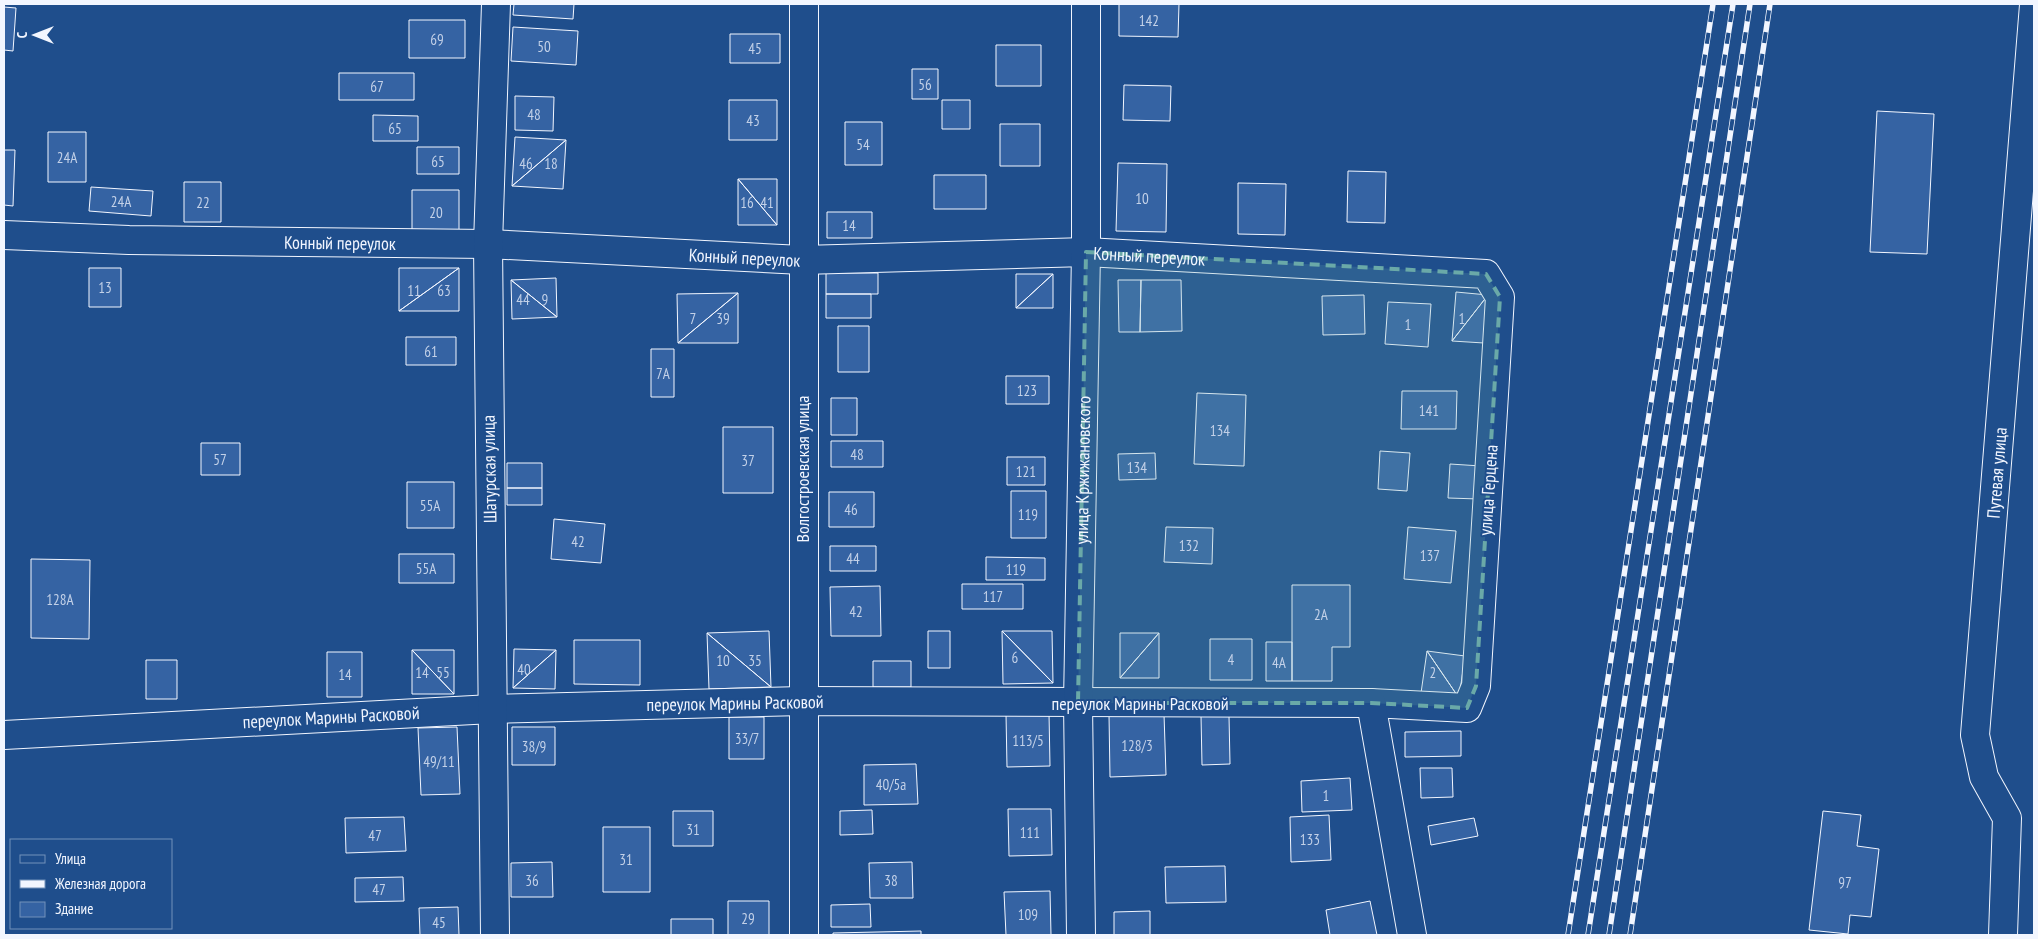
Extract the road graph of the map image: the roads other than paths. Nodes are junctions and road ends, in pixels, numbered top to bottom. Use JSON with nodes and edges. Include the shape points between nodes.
{"nodes":[{"id":1,"x":496,"y":4,"type":"edge"},
{"id":2,"x":804,"y":4,"type":"edge"},
{"id":3,"x":1086,"y":4,"type":"edge"},
{"id":4,"x":2034,"y":4,"type":"edge"},
{"id":5,"x":4,"y":235,"type":"edge"},
{"id":6,"x":488,"y":244,"type":"junction"},
{"id":7,"x":1086,"y":252,"type":"junction"},
{"id":8,"x":802,"y":260,"type":"junction"},
{"id":9,"x":1486,"y":274,"type":"joint"},
{"id":10,"x":802,"y":701,"type":"junction"},
{"id":11,"x":1078,"y":703,"type":"junction"},
{"id":12,"x":1372,"y":703,"type":"junction"},
{"id":13,"x":1467,"y":708,"type":"joint"},
{"id":14,"x":492,"y":709,"type":"junction"},
{"id":15,"x":4,"y":735,"type":"edge"},
{"id":16,"x":496,"y":935,"type":"edge"},
{"id":17,"x":804,"y":935,"type":"edge"},
{"id":18,"x":1081,"y":935,"type":"edge"},
{"id":19,"x":1412,"y":935,"type":"edge"},
{"id":20,"x":2003,"y":935,"type":"edge"}],
"edges":[{"from":1,"to":6,"type":"street","name":"Шатурская улица"},
{"from":2,"to":8,"type":"street","name":"Волгостроевская улица"},
{"from":3,"to":7,"type":"street","name":"улица Кржижановского"},
{"from":4,"to":20,"type":"street","name":"Путевая улица","via":[[1975,735],[1984,777],[2008,818]]},
{"from":5,"to":6,"type":"street","name":"Конный переулок","via":[[129,240]]},
{"from":6,"to":8,"type":"street","name":"Конный переулок"},
{"from":6,"to":14,"type":"street","name":"Шатурская улица"},
{"from":7,"to":8,"type":"street","name":"Конный переулок"},
{"from":7,"to":9,"type":"street","name":"Конный переулок"},
{"from":7,"to":11,"type":"street","name":"улица Кржижановского"},
{"from":8,"to":10,"type":"street","name":"Волгостроевская улица"},
{"from":9,"to":13,"type":"street","name":"улица Герцена","via":[[1500,297],[1476,686]]},
{"from":10,"to":11,"type":"street","name":"переулок Марины Расковой"},
{"from":10,"to":14,"type":"street","name":"переулок Марины Расковой"},
{"from":10,"to":17,"type":"street","name":"Волгостроевская улица"},
{"from":11,"to":12,"type":"street","name":"переулок Марины Расковой"},
{"from":11,"to":18,"type":"street","name":"улица Кржижановского"},
{"from":12,"to":13,"type":"street","name":"переулок Марины Расковой"},
{"from":12,"to":19,"type":"street"},
{"from":14,"to":15,"type":"street","name":"переулок Марины Расковой"},
{"from":14,"to":16,"type":"street","name":"Шатурская улица"}]}
